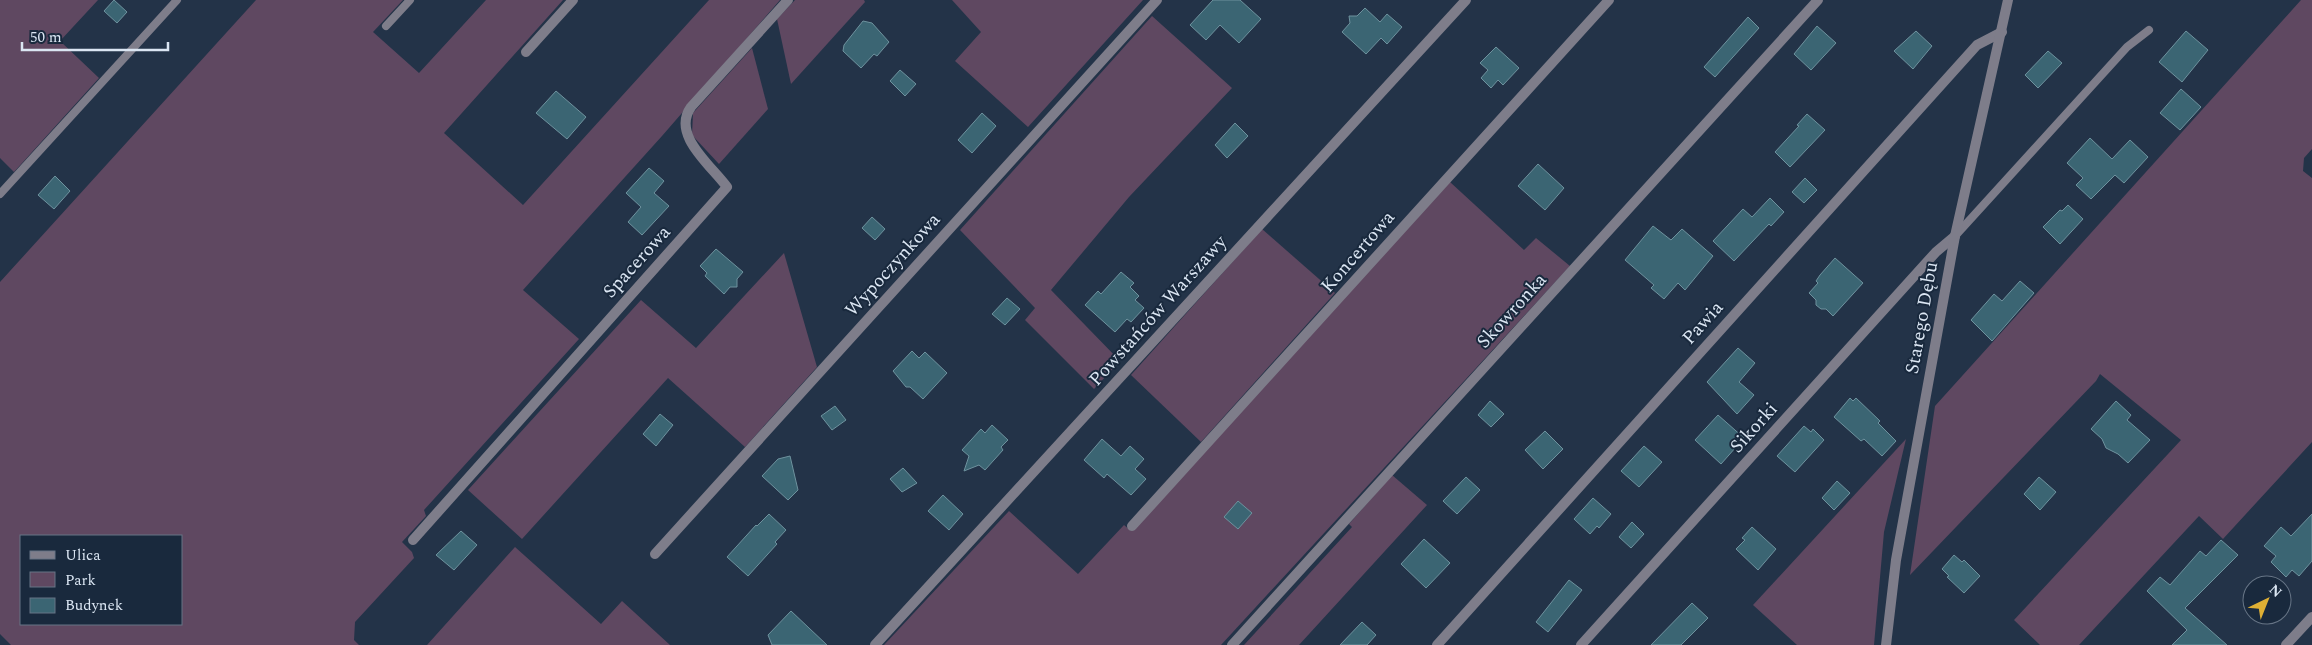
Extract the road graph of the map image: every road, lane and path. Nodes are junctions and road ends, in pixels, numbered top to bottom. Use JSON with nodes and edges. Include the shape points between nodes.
{"nodes":[{"id":1,"x":177,"y":0,"type":"edge"},
{"id":2,"x":410,"y":0,"type":"edge"},
{"id":3,"x":573,"y":0,"type":"edge"},
{"id":4,"x":788,"y":0,"type":"edge"},
{"id":5,"x":1157,"y":0,"type":"edge"},
{"id":6,"x":1466,"y":0,"type":"edge"},
{"id":7,"x":1609,"y":0,"type":"edge"},
{"id":8,"x":1818,"y":0,"type":"edge"},
{"id":9,"x":2008,"y":0,"type":"edge"},
{"id":10,"x":386,"y":26,"type":"dead end"},
{"id":11,"x":2149,"y":30,"type":"dead end"},
{"id":12,"x":2002,"y":32,"type":"junction"},
{"id":13,"x":526,"y":52,"type":"dead end"},
{"id":14,"x":0,"y":194,"type":"edge"},
{"id":15,"x":1955,"y":236,"type":"junction"},
{"id":16,"x":1132,"y":526,"type":"dead end"},
{"id":17,"x":413,"y":540,"type":"dead end"},
{"id":18,"x":655,"y":554,"type":"dead end"},
{"id":19,"x":2312,"y":616,"type":"edge"},
{"id":20,"x":875,"y":645,"type":"edge"},
{"id":21,"x":1232,"y":645,"type":"edge"},
{"id":22,"x":1437,"y":645,"type":"edge"},
{"id":23,"x":1581,"y":645,"type":"edge"},
{"id":24,"x":1886,"y":645,"type":"edge"},
{"id":25,"x":2286,"y":645,"type":"edge"}],
"edges":[{"from":1,"to":14,"type":"lane"},
{"from":2,"to":10,"type":"lane"},
{"from":3,"to":13,"type":"street"},
{"from":4,"to":17,"type":"street","name":"Spacerowa","via":[[691,107],[684,119],[686,135],[727,187]]},
{"from":5,"to":18,"type":"street","name":"Wypoczynkowa"},
{"from":6,"to":20,"type":"street","name":"Powstańców Warszawy"},
{"from":7,"to":16,"type":"street","name":"Koncertowa"},
{"from":8,"to":21,"type":"street","name":"Skowronka"},
{"from":9,"to":12,"type":"street","name":"Starego Dębu"},
{"from":11,"to":15,"type":"lane","via":[[2127,47]]},
{"from":12,"to":15,"type":"street","name":"Starego Dębu"},
{"from":12,"to":22,"type":"street","name":"Pawia","via":[[1977,45]]},
{"from":15,"to":23,"type":"street","name":"Sikorki","via":[[1936,252]]},
{"from":15,"to":24,"type":"street","name":"Starego Dębu","via":[[1896,560]]},
{"from":19,"to":25,"type":"street"}]}
